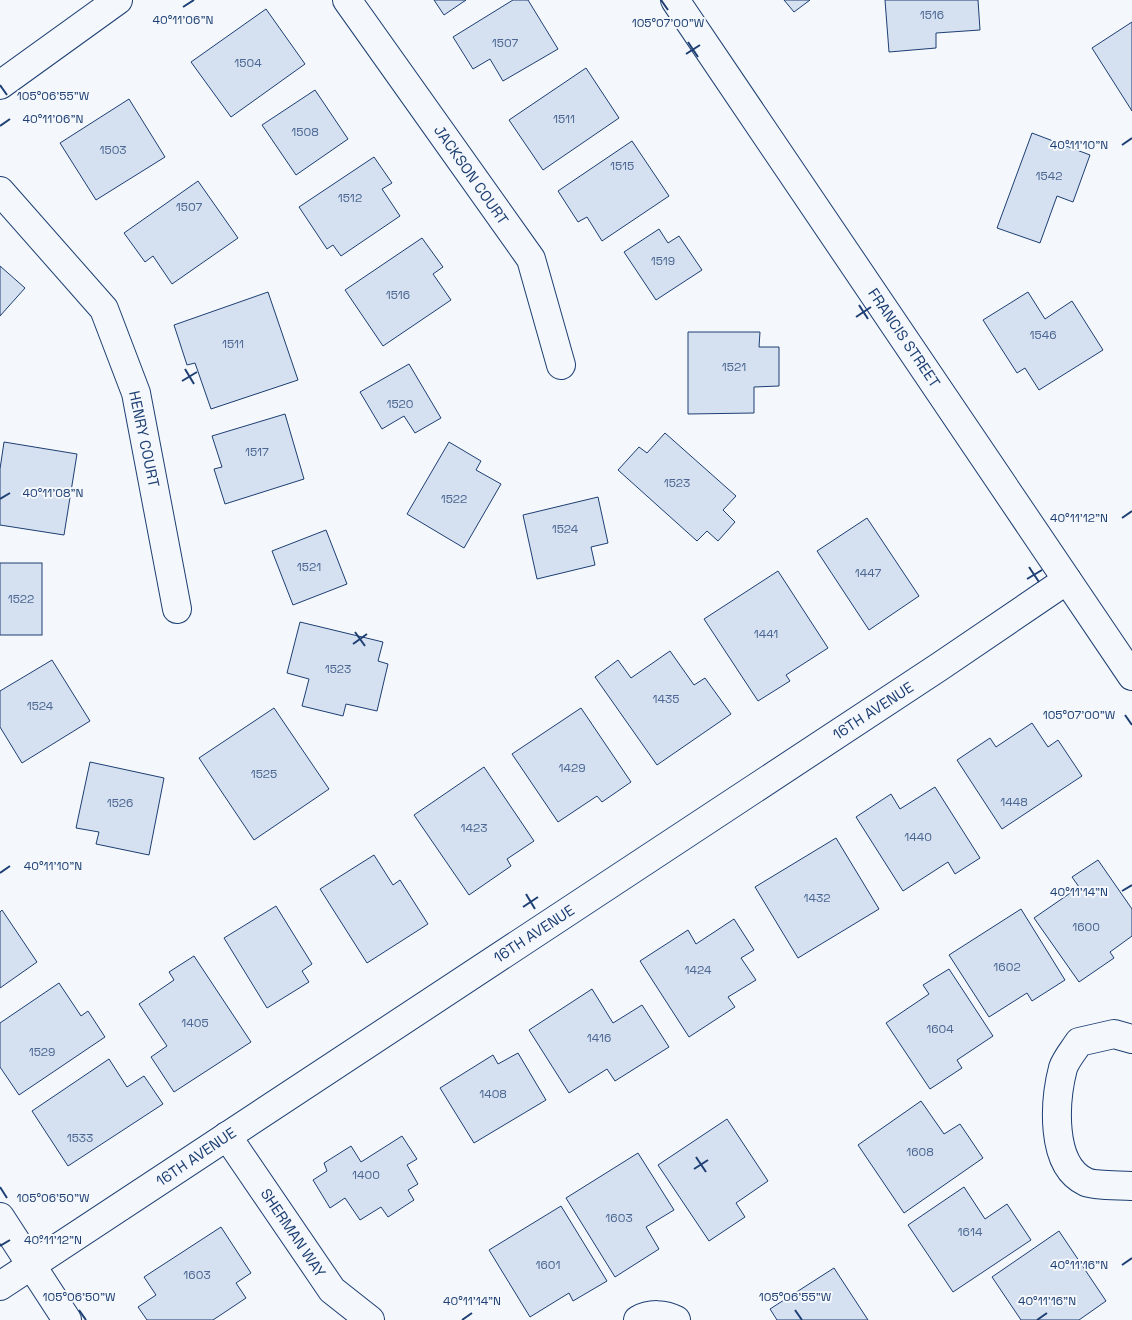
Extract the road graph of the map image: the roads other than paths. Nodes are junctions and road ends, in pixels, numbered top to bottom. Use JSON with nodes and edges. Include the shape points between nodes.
{"nodes":[{"id":1,"x":118,"y":0,"type":"edge"},
{"id":2,"x":347,"y":0,"type":"edge"},
{"id":3,"x":675,"y":0,"type":"edge"},
{"id":4,"x":0,"y":85,"type":"edge"},
{"id":5,"x":0,"y":191,"type":"edge"},
{"id":6,"x":561,"y":365,"type":"dead end"},
{"id":7,"x":1067,"y":580,"type":"junction"},
{"id":8,"x":177,"y":609,"type":"dead end"},
{"id":9,"x":1132,"y":676,"type":"edge"},
{"id":10,"x":1132,"y":1039,"type":"edge"},
{"id":11,"x":227,"y":1136,"type":"junction"},
{"id":12,"x":1132,"y":1186,"type":"edge"},
{"id":13,"x":0,"y":1218,"type":"edge"},
{"id":14,"x":32,"y":1266,"type":"junction"},
{"id":15,"x":0,"y":1286,"type":"edge"},
{"id":16,"x":67,"y":1320,"type":"edge"},
{"id":17,"x":370,"y":1320,"type":"edge"},
{"id":18,"x":638,"y":1320,"type":"edge"},
{"id":19,"x":676,"y":1320,"type":"edge"}],
"edges":[{"from":1,"to":4,"type":"street"},
{"from":2,"to":6,"type":"street","name":"JACKSON COURT","via":[[531,259]]},
{"from":3,"to":7,"type":"street","name":"FRANCIS STREET"},
{"from":5,"to":8,"type":"street","name":"HENRY COURT","via":[[104,309],[136,393]]},
{"from":7,"to":9,"type":"street","name":"FRANCIS STREET"},
{"from":7,"to":11,"type":"street","name":"16TH AVENUE"},
{"from":10,"to":12,"type":"street","via":[[1114,1034],[1079,1042],[1064,1066],[1056,1114],[1062,1150],[1069,1167],[1086,1182]]},
{"from":11,"to":14,"type":"street","name":"16TH AVENUE"},
{"from":11,"to":17,"type":"street","name":"SHERMAN WAY","via":[[332,1290]]},
{"from":13,"to":14,"type":"street"},
{"from":14,"to":15,"type":"street","name":"16TH AVENUE"},
{"from":14,"to":16,"type":"street"},
{"from":18,"to":19,"type":"street","via":[[666,1314]]}]}
